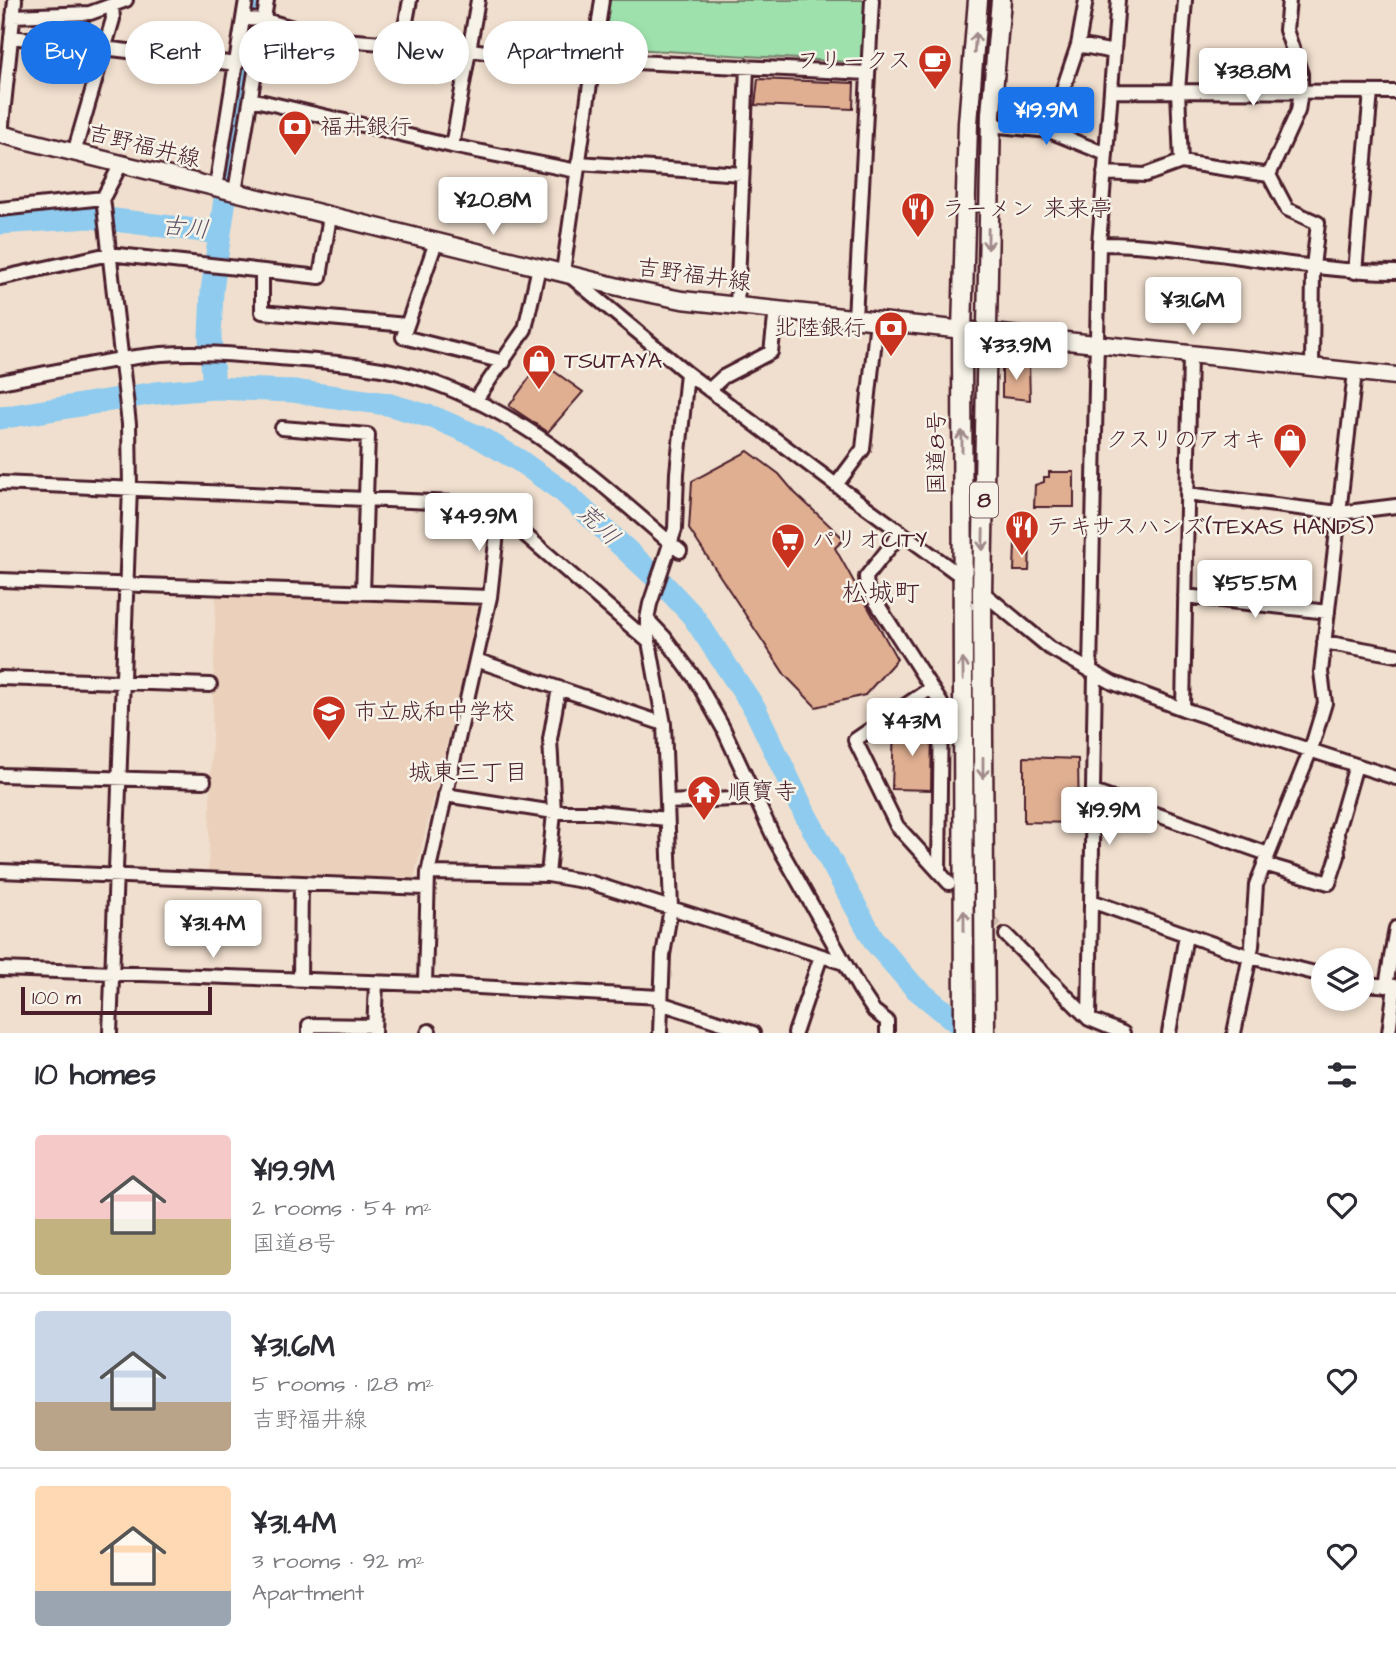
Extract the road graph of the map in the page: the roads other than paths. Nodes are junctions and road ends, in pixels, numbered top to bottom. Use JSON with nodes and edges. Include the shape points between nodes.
{"nodes":[{"id":1,"x":15,"y":0,"type":"edge"},
{"id":2,"x":127,"y":0,"type":"edge"},
{"id":3,"x":246,"y":0,"type":"edge"},
{"id":4,"x":267,"y":0,"type":"edge"},
{"id":5,"x":410,"y":0,"type":"edge"},
{"id":6,"x":478,"y":0,"type":"edge"},
{"id":7,"x":602,"y":0,"type":"edge"},
{"id":8,"x":872,"y":0,"type":"edge"},
{"id":9,"x":978,"y":0,"type":"edge"},
{"id":10,"x":1001,"y":0,"type":"edge"},
{"id":11,"x":1086,"y":0,"type":"edge"},
{"id":12,"x":1118,"y":0,"type":"edge"},
{"id":13,"x":1185,"y":0,"type":"edge"},
{"id":14,"x":1289,"y":0,"type":"edge"},
{"id":15,"x":112,"y":5,"type":"junction"},
{"id":16,"x":244,"y":19,"type":"junction"},
{"id":17,"x":265,"y":20,"type":"junction"},
{"id":18,"x":406,"y":21,"type":"edge"},
{"id":19,"x":599,"y":21,"type":"edge"},
{"id":20,"x":9,"y":27,"type":"edge"},
{"id":21,"x":111,"y":29,"type":"edge"},
{"id":22,"x":373,"y":41,"type":"edge"},
{"id":23,"x":1078,"y":46,"type":"junction"},
{"id":24,"x":111,"y":49,"type":"edge"},
{"id":25,"x":471,"y":50,"type":"junction"},
{"id":26,"x":483,"y":51,"type":"edge"},
{"id":27,"x":1114,"y":52,"type":"junction"},
{"id":28,"x":237,"y":64,"type":"junction"},
{"id":29,"x":648,"y":64,"type":"edge"},
{"id":30,"x":747,"y":67,"type":"junction"},
{"id":31,"x":868,"y":73,"type":"junction"},
{"id":32,"x":94,"y":84,"type":"edge"},
{"id":33,"x":590,"y":84,"type":"edge"},
{"id":34,"x":1111,"y":91,"type":"junction"},
{"id":35,"x":1178,"y":91,"type":"junction"},
{"id":36,"x":1301,"y":91,"type":"junction"},
{"id":37,"x":1371,"y":92,"type":"junction"},
{"id":38,"x":1396,"y":92,"type":"edge"},
{"id":39,"x":251,"y":99,"type":"junction"},
{"id":40,"x":990,"y":125,"type":"junction"},
{"id":41,"x":1049,"y":131,"type":"junction"},
{"id":42,"x":0,"y":134,"type":"edge"},
{"id":43,"x":452,"y":146,"type":"junction"},
{"id":44,"x":74,"y":152,"type":"junction"},
{"id":45,"x":1106,"y":153,"type":"junction"},
{"id":46,"x":1181,"y":162,"type":"junction"},
{"id":47,"x":121,"y":164,"type":"junction"},
{"id":48,"x":578,"y":167,"type":"junction"},
{"id":49,"x":1104,"y":173,"type":"junction"},
{"id":50,"x":743,"y":174,"type":"junction"},
{"id":51,"x":1269,"y":175,"type":"junction"},
{"id":52,"x":216,"y":188,"type":"junction"},
{"id":53,"x":235,"y":192,"type":"junction"},
{"id":54,"x":103,"y":203,"type":"junction"},
{"id":55,"x":0,"y":209,"type":"edge"},
{"id":56,"x":330,"y":216,"type":"junction"},
{"id":57,"x":436,"y":242,"type":"junction"},
{"id":58,"x":1099,"y":244,"type":"junction"},
{"id":59,"x":109,"y":254,"type":"junction"},
{"id":60,"x":539,"y":267,"type":"junction"},
{"id":61,"x":1313,"y":267,"type":"junction"},
{"id":62,"x":262,"y":271,"type":"junction"},
{"id":63,"x":1356,"y":272,"type":"junction"},
{"id":64,"x":1396,"y":272,"type":"edge"},
{"id":65,"x":564,"y":273,"type":"junction"},
{"id":66,"x":0,"y":278,"type":"edge"},
{"id":67,"x":737,"y":306,"type":"junction"},
{"id":68,"x":776,"y":310,"type":"junction"},
{"id":69,"x":855,"y":318,"type":"junction"},
{"id":70,"x":877,"y":320,"type":"junction"},
{"id":71,"x":407,"y":325,"type":"junction"},
{"id":72,"x":962,"y":331,"type":"junction"},
{"id":73,"x":987,"y":334,"type":"junction"},
{"id":74,"x":1097,"y":345,"type":"junction"},
{"id":75,"x":1190,"y":355,"type":"junction"},
{"id":76,"x":122,"y":359,"type":"junction"},
{"id":77,"x":503,"y":362,"type":"junction"},
{"id":78,"x":1312,"y":368,"type":"junction"},
{"id":79,"x":1356,"y":372,"type":"junction"},
{"id":80,"x":687,"y":373,"type":"junction"},
{"id":81,"x":1396,"y":376,"type":"edge"},
{"id":82,"x":0,"y":382,"type":"edge"},
{"id":83,"x":709,"y":390,"type":"junction"},
{"id":84,"x":475,"y":401,"type":"junction"},
{"id":85,"x":282,"y":428,"type":"dead end"},
{"id":86,"x":0,"y":483,"type":"edge"},
{"id":87,"x":836,"y":485,"type":"junction"},
{"id":88,"x":130,"y":487,"type":"junction"},
{"id":89,"x":1187,"y":494,"type":"junction"},
{"id":90,"x":366,"y":499,"type":"junction"},
{"id":91,"x":1396,"y":506,"type":"edge"},
{"id":92,"x":500,"y":513,"type":"junction"},
{"id":93,"x":1339,"y":513,"type":"junction"},
{"id":94,"x":901,"y":533,"type":"junction"},
{"id":95,"x":672,"y":547,"type":"junction"},
{"id":96,"x":962,"y":577,"type":"junction"},
{"id":97,"x":0,"y":580,"type":"edge"},
{"id":98,"x":126,"y":584,"type":"junction"},
{"id":99,"x":982,"y":592,"type":"junction"},
{"id":100,"x":363,"y":593,"type":"junction"},
{"id":101,"x":1185,"y":596,"type":"junction"},
{"id":102,"x":490,"y":597,"type":"junction"},
{"id":103,"x":1328,"y":612,"type":"junction"},
{"id":104,"x":647,"y":619,"type":"junction"},
{"id":105,"x":649,"y":642,"type":"junction"},
{"id":106,"x":1324,"y":642,"type":"junction"},
{"id":107,"x":1396,"y":655,"type":"edge"},
{"id":108,"x":476,"y":660,"type":"junction"},
{"id":109,"x":1093,"y":673,"type":"junction"},
{"id":110,"x":0,"y":678,"type":"edge"},
{"id":111,"x":122,"y":682,"type":"junction"},
{"id":112,"x":210,"y":685,"type":"dead end"},
{"id":113,"x":559,"y":688,"type":"junction"},
{"id":114,"x":930,"y":688,"type":"junction"},
{"id":115,"x":1183,"y":709,"type":"junction"},
{"id":116,"x":664,"y":724,"type":"junction"},
{"id":117,"x":1311,"y":749,"type":"junction"},
{"id":118,"x":1356,"y":765,"type":"junction"},
{"id":119,"x":0,"y":775,"type":"edge"},
{"id":120,"x":119,"y":778,"type":"junction"},
{"id":121,"x":1396,"y":778,"type":"edge"},
{"id":122,"x":204,"y":781,"type":"dead end"},
{"id":123,"x":1093,"y":792,"type":"junction"},
{"id":124,"x":445,"y":795,"type":"junction"},
{"id":125,"x":756,"y":798,"type":"junction"},
{"id":126,"x":667,"y":802,"type":"junction"},
{"id":127,"x":554,"y":812,"type":"junction"},
{"id":128,"x":667,"y":819,"type":"junction"},
{"id":129,"x":1266,"y":859,"type":"junction"},
{"id":130,"x":0,"y":871,"type":"edge"},
{"id":131,"x":939,"y":872,"type":"junction"},
{"id":132,"x":428,"y":873,"type":"junction"},
{"id":133,"x":548,"y":875,"type":"junction"},
{"id":134,"x":115,"y":876,"type":"junction"},
{"id":135,"x":301,"y":883,"type":"junction"},
{"id":136,"x":949,"y":883,"type":"tunnel mouth"},
{"id":137,"x":426,"y":888,"type":"junction"},
{"id":138,"x":1091,"y":901,"type":"junction"},
{"id":139,"x":671,"y":908,"type":"junction"},
{"id":140,"x":1396,"y":928,"type":"edge"},
{"id":141,"x":1186,"y":934,"type":"junction"},
{"id":142,"x":1006,"y":935,"type":"tunnel mouth"},
{"id":143,"x":821,"y":956,"type":"junction"},
{"id":144,"x":1250,"y":957,"type":"junction"},
{"id":145,"x":844,"y":963,"type":"junction"},
{"id":146,"x":0,"y":969,"type":"edge"},
{"id":147,"x":1311,"y":972,"type":"edge"},
{"id":148,"x":112,"y":973,"type":"junction"},
{"id":149,"x":300,"y":980,"type":"junction"},
{"id":150,"x":376,"y":982,"type":"junction"},
{"id":151,"x":425,"y":984,"type":"junction"},
{"id":152,"x":1374,"y":985,"type":"edge"},
{"id":153,"x":1392,"y":986,"type":"edge"},
{"id":154,"x":660,"y":1000,"type":"junction"},
{"id":155,"x":1089,"y":1019,"type":"junction"},
{"id":156,"x":374,"y":1030,"type":"edge"},
{"id":157,"x":110,"y":1033,"type":"edge"},
{"id":158,"x":309,"y":1033,"type":"edge"},
{"id":159,"x":660,"y":1033,"type":"edge"},
{"id":160,"x":753,"y":1033,"type":"edge"},
{"id":161,"x":795,"y":1033,"type":"edge"},
{"id":162,"x":887,"y":1033,"type":"edge"},
{"id":163,"x":964,"y":1033,"type":"edge"},
{"id":164,"x":985,"y":1033,"type":"edge"},
{"id":165,"x":1123,"y":1033,"type":"edge"},
{"id":166,"x":1169,"y":1033,"type":"edge"},
{"id":167,"x":1234,"y":1033,"type":"edge"},
{"id":168,"x":1389,"y":1033,"type":"edge"}],
"edges":[{"from":1,"to":20,"type":"street"},
{"from":2,"to":15,"type":"street"},
{"from":3,"to":16,"type":"street"},
{"from":4,"to":17,"type":"street"},
{"from":5,"to":18,"type":"street"},
{"from":6,"to":25,"type":"street"},
{"from":7,"to":19,"type":"street"},
{"from":8,"to":31,"type":"street"},
{"from":72,"to":9,"type":"highway","name":"国道8号","number":"8","one_way":true,"via":[[968,123]]},
{"from":10,"to":40,"type":"highway","name":"国道8号","number":"8"},
{"from":11,"to":23,"type":"street"},
{"from":12,"to":27,"type":"street"},
{"from":13,"to":35,"type":"street"},
{"from":14,"to":36,"type":"street","via":[[1286,30],[1301,74]]},
{"from":15,"to":20,"type":"street"},
{"from":15,"to":21,"type":"street"},
{"from":16,"to":17,"type":"street"},
{"from":16,"to":28,"type":"street"},
{"from":17,"to":22,"type":"street","via":[[331,39]]},
{"from":17,"to":39,"type":"street"},
{"from":20,"to":42,"type":"street"},
{"from":23,"to":27,"type":"street"},
{"from":23,"to":41,"type":"street"},
{"from":24,"to":28,"type":"street"},
{"from":25,"to":26,"type":"street"},
{"from":25,"to":43,"type":"street"},
{"from":27,"to":34,"type":"street"},
{"from":28,"to":52,"type":"street"},
{"from":29,"to":30,"type":"street"},
{"from":30,"to":31,"type":"street"},
{"from":30,"to":50,"type":"street"},
{"from":31,"to":69,"type":"street"},
{"from":32,"to":44,"type":"street"},
{"from":33,"to":48,"type":"street"},
{"from":34,"to":35,"type":"street"},
{"from":34,"to":45,"type":"street"},
{"from":35,"to":36,"type":"street"},
{"from":35,"to":46,"type":"street"},
{"from":36,"to":37,"type":"street"},
{"from":36,"to":51,"type":"street","via":[[1298,111]]},
{"from":37,"to":38,"type":"street"},
{"from":37,"to":63,"type":"street"},
{"from":39,"to":43,"type":"street"},
{"from":39,"to":53,"type":"street"},
{"from":40,"to":41,"type":"street"},
{"from":40,"to":73,"type":"highway","name":"国道8号","number":"8","one_way":true},
{"from":41,"to":45,"type":"street"},
{"from":42,"to":44,"type":"main road","name":"吉野福井線"},
{"from":43,"to":48,"type":"street"},
{"from":44,"to":47,"type":"main road","name":"吉野福井線"},
{"from":45,"to":49,"type":"street"},
{"from":46,"to":49,"type":"street","via":[[1146,175]]},
{"from":46,"to":51,"type":"street"},
{"from":47,"to":52,"type":"main road","name":"吉野福井線"},
{"from":47,"to":54,"type":"street"},
{"from":48,"to":50,"type":"street"},
{"from":48,"to":65,"type":"street"},
{"from":49,"to":58,"type":"street"},
{"from":50,"to":67,"type":"street"},
{"from":51,"to":61,"type":"street","via":[[1287,209],[1318,223]]},
{"from":52,"to":53,"type":"main road","name":"吉野福井線"},
{"from":53,"to":56,"type":"main road","name":"吉野福井線"},
{"from":54,"to":55,"type":"street"},
{"from":54,"to":59,"type":"street"},
{"from":56,"to":57,"type":"main road","name":"吉野福井線"},
{"from":56,"to":62,"type":"street","via":[[320,277]]},
{"from":57,"to":60,"type":"main road","name":"吉野福井線"},
{"from":57,"to":71,"type":"street"},
{"from":58,"to":61,"type":"street","via":[[1137,244]]},
{"from":58,"to":74,"type":"street"},
{"from":59,"to":62,"type":"street"},
{"from":59,"to":66,"type":"street"},
{"from":59,"to":76,"type":"street"},
{"from":60,"to":65,"type":"main road","name":"吉野福井線"},
{"from":60,"to":77,"type":"street","via":[[525,329]]},
{"from":61,"to":63,"type":"street"},
{"from":61,"to":78,"type":"street"},
{"from":62,"to":71,"type":"street","via":[[262,312]]},
{"from":63,"to":64,"type":"street"},
{"from":65,"to":67,"type":"main road","name":"吉野福井線","via":[[682,300]]},
{"from":65,"to":80,"type":"street"},
{"from":67,"to":68,"type":"main road","name":"吉野福井線"},
{"from":68,"to":69,"type":"main road","name":"吉野福井線"},
{"from":68,"to":83,"type":"street","via":[[771,352],[723,377]]},
{"from":69,"to":70,"type":"main road","name":"吉野福井線"},
{"from":70,"to":72,"type":"main road","name":"吉野福井線"},
{"from":70,"to":87,"type":"street","via":[[863,449]]},
{"from":71,"to":77,"type":"street","via":[[403,337]]},
{"from":72,"to":73,"type":"main road","name":"吉野福井線"},
{"from":96,"to":72,"type":"highway","name":"国道8号","number":"8","one_way":true},
{"from":73,"to":74,"type":"main road","name":"吉野福井線"},
{"from":73,"to":99,"type":"highway","name":"国道8号","number":"8","one_way":true},
{"from":74,"to":75,"type":"main road","name":"吉野福井線"},
{"from":74,"to":109,"type":"street"},
{"from":75,"to":78,"type":"main road","name":"吉野福井線"},
{"from":75,"to":89,"type":"street"},
{"from":76,"to":82,"type":"street"},
{"from":76,"to":84,"type":"street","via":[[230,354],[323,361],[415,377]]},
{"from":76,"to":88,"type":"street"},
{"from":77,"to":84,"type":"street"},
{"from":78,"to":79,"type":"main road","name":"吉野福井線"},
{"from":79,"to":81,"type":"main road","name":"吉野福井線"},
{"from":79,"to":93,"type":"street"},
{"from":80,"to":83,"type":"street"},
{"from":80,"to":95,"type":"street"},
{"from":83,"to":87,"type":"street"},
{"from":84,"to":95,"type":"street","via":[[565,455]]},
{"from":85,"to":90,"type":"street","via":[[368,435]]},
{"from":86,"to":88,"type":"street"},
{"from":87,"to":94,"type":"street"},
{"from":88,"to":90,"type":"street"},
{"from":88,"to":98,"type":"street"},
{"from":89,"to":93,"type":"street"},
{"from":89,"to":101,"type":"street"},
{"from":90,"to":92,"type":"street","via":[[500,505]]},
{"from":90,"to":100,"type":"street"},
{"from":91,"to":93,"type":"street"},
{"from":92,"to":102,"type":"street"},
{"from":92,"to":105,"type":"street"},
{"from":93,"to":103,"type":"street"},
{"from":94,"to":96,"type":"street"},
{"from":94,"to":114,"type":"street","via":[[866,577],[867,588]]},
{"from":95,"to":104,"type":"street"},
{"from":96,"to":99,"type":"street"},
{"from":163,"to":96,"type":"highway","name":"国道8号","number":"8","one_way":true},
{"from":97,"to":98,"type":"street"},
{"from":98,"to":100,"type":"street"},
{"from":98,"to":111,"type":"street"},
{"from":99,"to":109,"type":"street","via":[[1050,648]]},
{"from":99,"to":164,"type":"highway","name":"国道8号","number":"8","one_way":true},
{"from":100,"to":102,"type":"street"},
{"from":101,"to":103,"type":"street"},
{"from":101,"to":115,"type":"street"},
{"from":102,"to":108,"type":"street"},
{"from":103,"to":106,"type":"street"},
{"from":104,"to":105,"type":"street"},
{"from":104,"to":125,"type":"street","via":[[696,680]]},
{"from":105,"to":116,"type":"street"},
{"from":106,"to":107,"type":"street"},
{"from":106,"to":117,"type":"street","via":[[1325,703]]},
{"from":108,"to":113,"type":"street"},
{"from":108,"to":124,"type":"street"},
{"from":109,"to":115,"type":"street"},
{"from":109,"to":123,"type":"street"},
{"from":110,"to":111,"type":"street"},
{"from":111,"to":112,"type":"street"},
{"from":111,"to":120,"type":"street"},
{"from":113,"to":116,"type":"street"},
{"from":113,"to":127,"type":"street","via":[[550,739]]},
{"from":114,"to":131,"type":"street","via":[[941,703]]},
{"from":114,"to":131,"type":"street","via":[[855,740],[897,825]]},
{"from":115,"to":117,"type":"street"},
{"from":116,"to":126,"type":"street"},
{"from":117,"to":118,"type":"street"},
{"from":117,"to":129,"type":"street"},
{"from":118,"to":121,"type":"street"},
{"from":118,"to":129,"type":"street","via":[[1337,831],[1338,856],[1329,883]]},
{"from":119,"to":120,"type":"street"},
{"from":120,"to":122,"type":"street"},
{"from":120,"to":134,"type":"street"},
{"from":123,"to":129,"type":"street"},
{"from":123,"to":138,"type":"street"},
{"from":124,"to":127,"type":"street"},
{"from":124,"to":132,"type":"street"},
{"from":125,"to":126,"type":"street"},
{"from":125,"to":145,"type":"street"},
{"from":126,"to":128,"type":"street"},
{"from":127,"to":128,"type":"street"},
{"from":127,"to":133,"type":"street"},
{"from":128,"to":139,"type":"street"},
{"from":129,"to":144,"type":"street","via":[[1256,885]]},
{"from":130,"to":134,"type":"street"},
{"from":131,"to":136,"type":"street"},
{"from":132,"to":133,"type":"street"},
{"from":132,"to":137,"type":"street"},
{"from":133,"to":139,"type":"street","via":[[589,882]]},
{"from":134,"to":135,"type":"street"},
{"from":134,"to":148,"type":"street"},
{"from":135,"to":137,"type":"street"},
{"from":135,"to":149,"type":"street"},
{"from":137,"to":151,"type":"street"},
{"from":138,"to":141,"type":"street"},
{"from":138,"to":155,"type":"street"},
{"from":139,"to":143,"type":"street"},
{"from":139,"to":154,"type":"street"},
{"from":140,"to":153,"type":"street"},
{"from":141,"to":144,"type":"street"},
{"from":141,"to":166,"type":"street"},
{"from":142,"to":155,"type":"street"},
{"from":143,"to":145,"type":"street"},
{"from":143,"to":161,"type":"street"},
{"from":144,"to":147,"type":"street"},
{"from":144,"to":167,"type":"street"},
{"from":145,"to":162,"type":"street","via":[[874,1011],[887,1021]]},
{"from":146,"to":148,"type":"street"},
{"from":148,"to":149,"type":"street"},
{"from":148,"to":157,"type":"street"},
{"from":149,"to":150,"type":"street"},
{"from":150,"to":151,"type":"street"},
{"from":150,"to":156,"type":"street"},
{"from":151,"to":154,"type":"street"},
{"from":152,"to":153,"type":"street"},
{"from":153,"to":168,"type":"street"},
{"from":154,"to":159,"type":"street"},
{"from":154,"to":160,"type":"street"},
{"from":155,"to":165,"type":"street"},
{"from":156,"to":158,"type":"street","via":[[309,1025]]}]}
